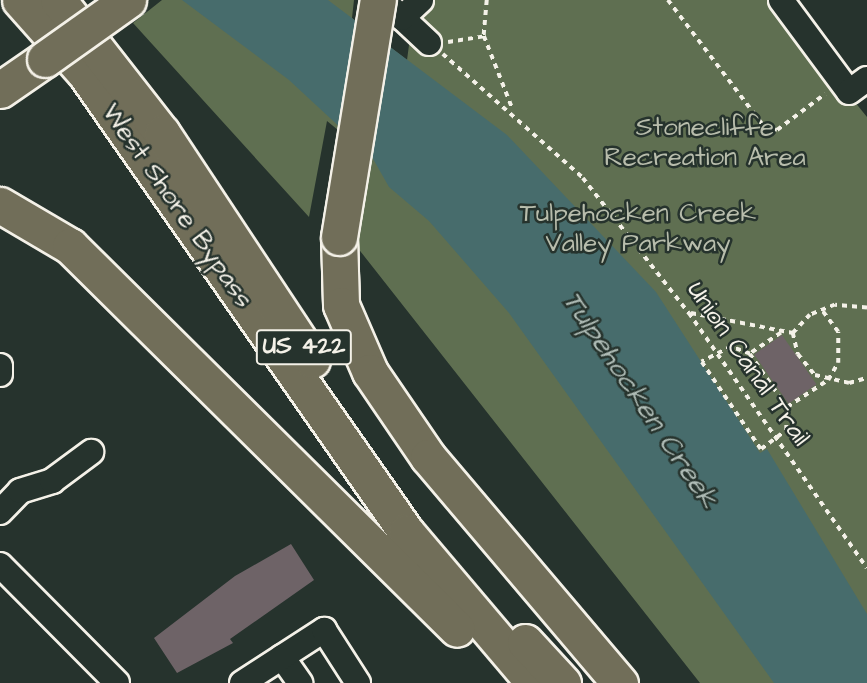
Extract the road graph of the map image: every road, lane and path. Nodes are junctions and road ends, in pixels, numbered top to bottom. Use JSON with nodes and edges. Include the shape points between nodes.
{"nodes":[{"id":1,"x":20,"y":0,"type":"edge"},
{"id":2,"x":58,"y":0,"type":"edge"},
{"id":3,"x":90,"y":0,"type":"edge"},
{"id":4,"x":128,"y":0,"type":"edge"},
{"id":5,"x":421,"y":0,"type":"edge"},
{"id":6,"x":487,"y":0,"type":"edge"},
{"id":7,"x":668,"y":0,"type":"edge"},
{"id":8,"x":781,"y":0,"type":"edge"},
{"id":9,"x":387,"y":6,"type":"edge"},
{"id":10,"x":484,"y":36,"type":"junction"},
{"id":11,"x":429,"y":43,"type":"junction"},
{"id":12,"x":38,"y":50,"type":"junction"},
{"id":13,"x":0,"y":62,"type":"edge"},
{"id":14,"x":852,"y":84,"type":"edge"},
{"id":15,"x":0,"y":90,"type":"edge"},
{"id":16,"x":516,"y":115,"type":"junction"},
{"id":17,"x":0,"y":205,"type":"edge"},
{"id":18,"x":867,"y":308,"type":"edge"},
{"id":19,"x":822,"y":311,"type":"junction"},
{"id":20,"x":689,"y":313,"type":"junction"},
{"id":21,"x":780,"y":333,"type":"junction"},
{"id":22,"x":793,"y":333,"type":"junction"},
{"id":23,"x":717,"y":353,"type":"junction"},
{"id":24,"x":750,"y":354,"type":"junction"},
{"id":25,"x":0,"y":366,"type":"edge"},
{"id":26,"x":0,"y":374,"type":"edge"},
{"id":27,"x":867,"y":378,"type":"edge"},
{"id":28,"x":828,"y":380,"type":"junction"},
{"id":29,"x":787,"y":407,"type":"junction"},
{"id":30,"x":776,"y":439,"type":"junction"},
{"id":31,"x":91,"y":452,"type":"dead end"},
{"id":32,"x":0,"y":512,"type":"edge"},
{"id":33,"x":0,"y":565,"type":"edge"},
{"id":34,"x":867,"y":568,"type":"edge"},
{"id":35,"x":282,"y":657,"type":"junction"},
{"id":36,"x":117,"y":683,"type":"edge"},
{"id":37,"x":242,"y":683,"type":"edge"},
{"id":38,"x":300,"y":683,"type":"edge"},
{"id":39,"x":358,"y":683,"type":"edge"},
{"id":40,"x":509,"y":683,"type":"edge"},
{"id":41,"x":534,"y":683,"type":"edge"},
{"id":42,"x":564,"y":683,"type":"edge"},
{"id":43,"x":620,"y":683,"type":"edge"}],
"edges":[{"from":1,"to":41,"type":"highway","name":"West Shore Bypass","via":[[85,73],[406,532]]},
{"from":2,"to":42,"type":"highway","name":"West Shore Bypass","number":"US 422","via":[[162,133],[418,514]]},
{"from":3,"to":12,"type":"highway"},
{"from":4,"to":12,"type":"highway","bridge":true},
{"from":5,"to":9,"type":"street"},
{"from":6,"to":10,"type":"path"},
{"from":7,"to":14,"type":"path","via":[[765,128],[776,130]]},
{"from":8,"to":14,"type":"street"},
{"from":9,"to":11,"type":"street"},
{"from":9,"to":43,"type":"highway","bridge":true,"via":[[339,237],[341,305],[370,372],[428,457]]},
{"from":10,"to":11,"type":"path"},
{"from":10,"to":16,"type":"path"},
{"from":11,"to":16,"type":"path","name":"Union Canal Trail"},
{"from":12,"to":13,"type":"highway"},
{"from":12,"to":15,"type":"highway"},
{"from":16,"to":20,"type":"path","name":"Union Canal Trail","via":[[583,178]]},
{"from":17,"to":40,"type":"highway","via":[[70,246]]},
{"from":18,"to":19,"type":"path","via":[[850,303]]},
{"from":19,"to":22,"type":"path"},
{"from":19,"to":28,"type":"path","via":[[841,347]]},
{"from":20,"to":21,"type":"path"},
{"from":20,"to":23,"type":"path","name":"Union Canal Trail"},
{"from":21,"to":22,"type":"path"},
{"from":21,"to":24,"type":"path"},
{"from":22,"to":28,"type":"path","via":[[803,361]]},
{"from":23,"to":24,"type":"path","via":[[731,347]]},
{"from":23,"to":30,"type":"path","name":"Union Canal Trail"},
{"from":23,"to":30,"type":"path","via":[[702,362],[761,449]]},
{"from":24,"to":29,"type":"path"},
{"from":25,"to":26,"type":"street"},
{"from":27,"to":28,"type":"path"},
{"from":28,"to":29,"type":"path"},
{"from":29,"to":30,"type":"path","via":[[789,422]]},
{"from":30,"to":34,"type":"path","name":"Union Canal Trail"},
{"from":31,"to":32,"type":"street","via":[[52,481],[20,491]]},
{"from":33,"to":36,"type":"street"},
{"from":35,"to":37,"type":"street"},
{"from":35,"to":38,"type":"street"},
{"from":35,"to":39,"type":"street","via":[[324,629]]}]}
